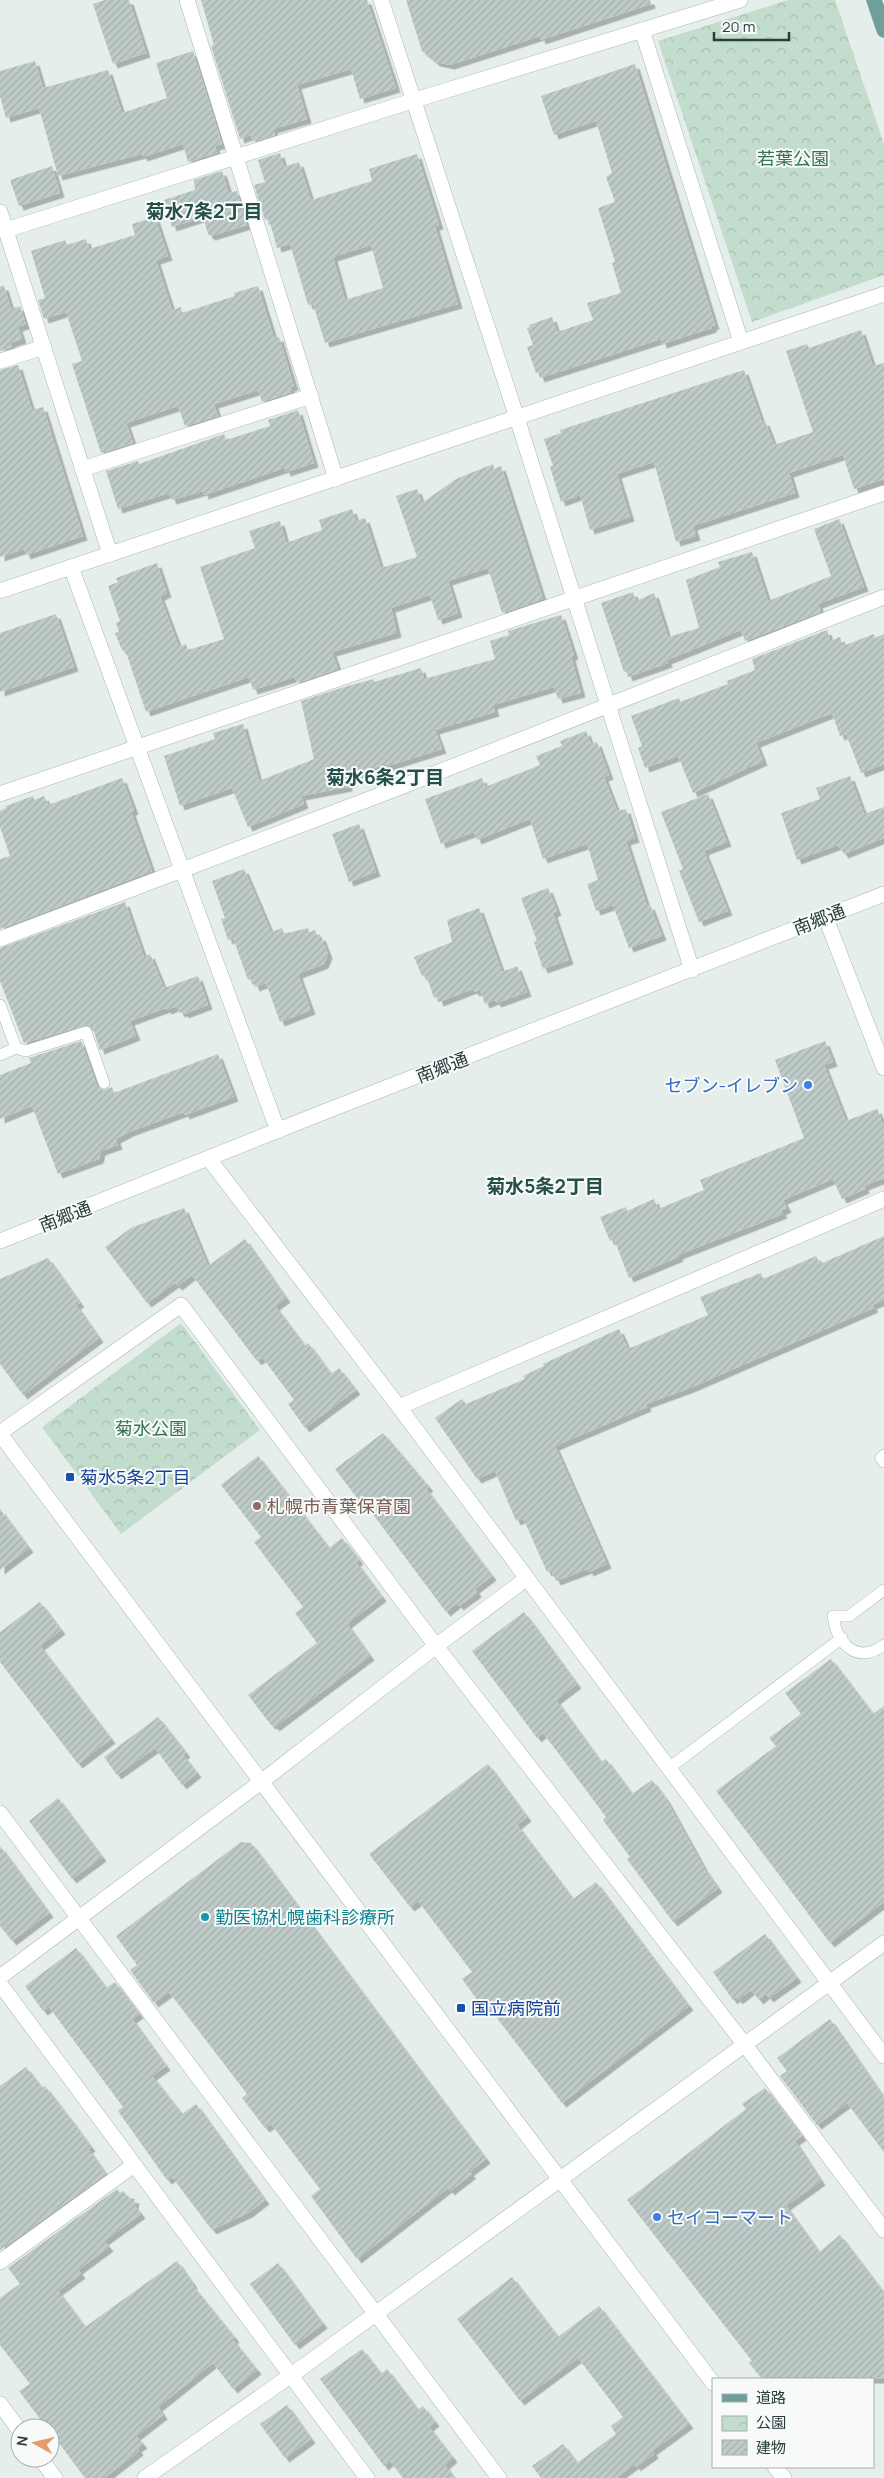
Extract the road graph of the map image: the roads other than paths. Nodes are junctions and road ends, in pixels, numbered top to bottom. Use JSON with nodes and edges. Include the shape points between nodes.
{"nodes":[{"id":1,"x":187,"y":0,"type":"edge"},
{"id":2,"x":381,"y":0,"type":"edge"},
{"id":3,"x":740,"y":0,"type":"edge"},
{"id":4,"x":874,"y":0,"type":"edge"},
{"id":5,"x":642,"y":30,"type":"junction"},
{"id":6,"x":884,"y":30,"type":"edge"},
{"id":7,"x":412,"y":101,"type":"junction"},
{"id":8,"x":236,"y":157,"type":"junction"},
{"id":9,"x":0,"y":212,"type":"edge"},
{"id":10,"x":6,"y":230,"type":"junction"},
{"id":11,"x":884,"y":294,"type":"edge"},
{"id":12,"x":741,"y":342,"type":"junction"},
{"id":13,"x":44,"y":347,"type":"junction"},
{"id":14,"x":0,"y":361,"type":"edge"},
{"id":15,"x":311,"y":396,"type":"junction"},
{"id":16,"x":517,"y":418,"type":"junction"},
{"id":17,"x":82,"y":469,"type":"junction"},
{"id":18,"x":336,"y":479,"type":"junction"},
{"id":19,"x":884,"y":493,"type":"edge"},
{"id":20,"x":110,"y":554,"type":"junction"},
{"id":21,"x":71,"y":567,"type":"junction"},
{"id":22,"x":0,"y":591,"type":"edge"},
{"id":23,"x":884,"y":597,"type":"edge"},
{"id":24,"x":574,"y":600,"type":"junction"},
{"id":25,"x":608,"y":704,"type":"junction"},
{"id":26,"x":135,"y":747,"type":"junction"},
{"id":27,"x":0,"y":794,"type":"edge"},
{"id":28,"x":181,"y":872,"type":"junction"},
{"id":29,"x":884,"y":894,"type":"edge"},
{"id":30,"x":825,"y":916,"type":"junction"},
{"id":31,"x":0,"y":939,"type":"edge"},
{"id":32,"x":692,"y":970,"type":"junction"},
{"id":33,"x":0,"y":1005,"type":"edge"},
{"id":34,"x":16,"y":1048,"type":"junction"},
{"id":35,"x":0,"y":1055,"type":"edge"},
{"id":36,"x":884,"y":1068,"type":"edge"},
{"id":37,"x":104,"y":1083,"type":"dead end"},
{"id":38,"x":278,"y":1131,"type":"junction"},
{"id":39,"x":209,"y":1159,"type":"junction"},
{"id":40,"x":884,"y":1199,"type":"edge"},
{"id":41,"x":0,"y":1241,"type":"edge"},
{"id":42,"x":399,"y":1407,"type":"junction"},
{"id":43,"x":0,"y":1434,"type":"edge"},
{"id":44,"x":884,"y":1456,"type":"edge"},
{"id":45,"x":884,"y":1462,"type":"edge"},
{"id":46,"x":526,"y":1579,"type":"junction"},
{"id":47,"x":884,"y":1590,"type":"edge"},
{"id":48,"x":842,"y":1638,"type":"junction"},
{"id":49,"x":884,"y":1645,"type":"edge"},
{"id":50,"x":436,"y":1646,"type":"junction"},
{"id":51,"x":669,"y":1768,"type":"junction"},
{"id":52,"x":261,"y":1782,"type":"junction"},
{"id":53,"x":0,"y":1813,"type":"edge"},
{"id":54,"x":79,"y":1917,"type":"junction"},
{"id":55,"x":884,"y":1943,"type":"edge"},
{"id":56,"x":0,"y":1976,"type":"edge"},
{"id":57,"x":829,"y":1983,"type":"junction"},
{"id":58,"x":0,"y":1984,"type":"edge"},
{"id":59,"x":745,"y":2044,"type":"junction"},
{"id":60,"x":884,"y":2056,"type":"edge"},
{"id":61,"x":134,"y":2165,"type":"junction"},
{"id":62,"x":561,"y":2180,"type":"junction"},
{"id":63,"x":884,"y":2230,"type":"edge"},
{"id":64,"x":0,"y":2262,"type":"edge"},
{"id":65,"x":376,"y":2314,"type":"junction"},
{"id":66,"x":290,"y":2376,"type":"junction"},
{"id":67,"x":712,"y":2382,"type":"edge"},
{"id":68,"x":0,"y":2404,"type":"edge"},
{"id":69,"x":10,"y":2418,"type":"edge"},
{"id":70,"x":144,"y":2478,"type":"edge"},
{"id":71,"x":367,"y":2478,"type":"edge"},
{"id":72,"x":499,"y":2478,"type":"edge"}],
"edges":[{"from":1,"to":8,"type":"street"},
{"from":2,"to":7,"type":"street"},
{"from":3,"to":5,"type":"street"},
{"from":4,"to":6,"type":"main road"},
{"from":5,"to":7,"type":"street"},
{"from":5,"to":12,"type":"street"},
{"from":7,"to":8,"type":"street"},
{"from":7,"to":16,"type":"street"},
{"from":8,"to":10,"type":"street"},
{"from":8,"to":15,"type":"street"},
{"from":9,"to":10,"type":"street"},
{"from":10,"to":13,"type":"street"},
{"from":11,"to":12,"type":"street"},
{"from":12,"to":16,"type":"street"},
{"from":13,"to":14,"type":"street"},
{"from":13,"to":17,"type":"street"},
{"from":15,"to":17,"type":"street"},
{"from":15,"to":18,"type":"street"},
{"from":16,"to":18,"type":"street"},
{"from":16,"to":24,"type":"street"},
{"from":17,"to":20,"type":"street"},
{"from":18,"to":20,"type":"street"},
{"from":19,"to":24,"type":"street"},
{"from":20,"to":21,"type":"street"},
{"from":21,"to":22,"type":"street"},
{"from":21,"to":26,"type":"street"},
{"from":23,"to":25,"type":"street"},
{"from":24,"to":25,"type":"street"},
{"from":24,"to":26,"type":"street"},
{"from":25,"to":28,"type":"street"},
{"from":25,"to":32,"type":"street"},
{"from":26,"to":27,"type":"street"},
{"from":26,"to":28,"type":"street"},
{"from":28,"to":31,"type":"street"},
{"from":28,"to":38,"type":"street"},
{"from":29,"to":30,"type":"street","name":"南郷通"},
{"from":30,"to":32,"type":"street","name":"南郷通"},
{"from":30,"to":36,"type":"street"},
{"from":32,"to":38,"type":"street","name":"南郷通"},
{"from":33,"to":34,"type":"lane"},
{"from":34,"to":35,"type":"lane"},
{"from":34,"to":37,"type":"lane","via":[[26,1051],[86,1032]]},
{"from":38,"to":39,"type":"street","name":"南郷通"},
{"from":39,"to":41,"type":"street","name":"南郷通"},
{"from":39,"to":42,"type":"street"},
{"from":40,"to":42,"type":"street"},
{"from":42,"to":46,"type":"street"},
{"from":43,"to":50,"type":"street","via":[[181,1305]]},
{"from":43,"to":52,"type":"street"},
{"from":44,"to":45,"type":"lane","via":[[881,1458]]},
{"from":46,"to":50,"type":"street"},
{"from":46,"to":51,"type":"street"},
{"from":47,"to":48,"type":"lane","via":[[849,1616],[833,1616]]},
{"from":48,"to":49,"type":"lane","via":[[858,1654],[873,1654]]},
{"from":48,"to":51,"type":"lane"},
{"from":50,"to":52,"type":"street"},
{"from":50,"to":59,"type":"street"},
{"from":51,"to":57,"type":"street"},
{"from":52,"to":54,"type":"street"},
{"from":52,"to":62,"type":"street"},
{"from":53,"to":54,"type":"street"},
{"from":54,"to":56,"type":"street"},
{"from":54,"to":65,"type":"street"},
{"from":55,"to":57,"type":"street"},
{"from":57,"to":59,"type":"street"},
{"from":57,"to":60,"type":"street"},
{"from":58,"to":61,"type":"street"},
{"from":59,"to":62,"type":"street"},
{"from":59,"to":63,"type":"street"},
{"from":61,"to":64,"type":"street"},
{"from":61,"to":66,"type":"street"},
{"from":62,"to":65,"type":"street"},
{"from":62,"to":67,"type":"street"},
{"from":65,"to":66,"type":"street"},
{"from":65,"to":72,"type":"street"},
{"from":66,"to":70,"type":"street"},
{"from":66,"to":71,"type":"street"},
{"from":68,"to":69,"type":"street"}]}
